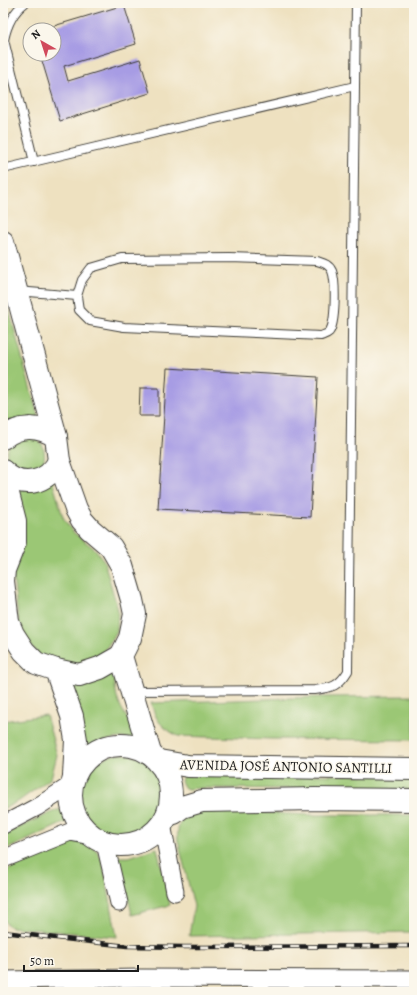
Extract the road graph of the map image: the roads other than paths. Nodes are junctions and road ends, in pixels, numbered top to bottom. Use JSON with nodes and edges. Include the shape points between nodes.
{"nodes":[{"id":1,"x":25,"y":3,"type":"edge"},
{"id":2,"x":356,"y":3,"type":"edge"},
{"id":3,"x":355,"y":86,"type":"junction"},
{"id":4,"x":34,"y":162,"type":"junction"},
{"id":5,"x":3,"y":169,"type":"edge"},
{"id":6,"x":3,"y":242,"type":"edge"},
{"id":7,"x":16,"y":291,"type":"junction"},
{"id":8,"x":78,"y":296,"type":"junction"},
{"id":9,"x":56,"y":437,"type":"junction"},
{"id":10,"x":3,"y":438,"type":"edge"},
{"id":11,"x":58,"y":461,"type":"junction"},
{"id":12,"x":3,"y":473,"type":"edge"},
{"id":13,"x":121,"y":656,"type":"junction"},
{"id":14,"x":56,"y":670,"type":"junction"},
{"id":15,"x":132,"y":691,"type":"junction"},
{"id":16,"x":154,"y":757,"type":"junction"},
{"id":17,"x":414,"y":769,"type":"edge"},
{"id":18,"x":73,"y":780,"type":"junction"},
{"id":19,"x":414,"y":800,"type":"edge"},
{"id":20,"x":165,"y":819,"type":"junction"},
{"id":21,"x":3,"y":825,"type":"edge"},
{"id":22,"x":98,"y":839,"type":"junction"},
{"id":23,"x":3,"y":859,"type":"edge"},
{"id":24,"x":175,"y":892,"type":"dead end"},
{"id":25,"x":119,"y":903,"type":"dead end"},
{"id":26,"x":414,"y":979,"type":"edge"},
{"id":27,"x":3,"y":980,"type":"edge"}],
"edges":[{"from":1,"to":4,"type":"lane","via":[[12,17],[4,40]]},
{"from":2,"to":3,"type":"lane"},
{"from":3,"to":4,"type":"lane"},
{"from":3,"to":15,"type":"lane","via":[[348,671],[342,681],[330,688],[315,690]]},
{"from":4,"to":5,"type":"lane"},
{"from":6,"to":7,"type":"street"},
{"from":7,"to":8,"type":"lane"},
{"from":7,"to":9,"type":"street"},
{"from":8,"to":8,"type":"lane","via":[[79,310],[90,321],[124,328],[321,336],[329,332],[333,324],[335,285],[332,270],[327,264],[317,261],[229,258],[122,260],[90,268],[82,280]]},
{"from":9,"to":10,"type":"street","via":[[44,430],[22,428]]},
{"from":9,"to":11,"type":"street"},
{"from":11,"to":12,"type":"street","via":[[51,473],[33,482],[19,482]]},
{"from":11,"to":13,"type":"street","via":[[82,520],[112,547],[122,566],[134,614],[130,638]]},
{"from":12,"to":14,"type":"street","via":[[15,522],[15,542],[4,570],[3,581],[8,622],[24,651],[36,663]]},
{"from":13,"to":14,"type":"street","via":[[100,668],[79,675]]},
{"from":13,"to":15,"type":"street"},
{"from":14,"to":18,"type":"street","via":[[72,716],[76,740]]},
{"from":15,"to":16,"type":"street"},
{"from":16,"to":17,"type":"street","name":"AVENIDA JOSÉ ANTONIO SANTILLI","via":[[188,766]]},
{"from":16,"to":18,"type":"street","via":[[139,747],[126,744],[107,746],[90,755],[81,764]]},
{"from":16,"to":20,"type":"street","via":[[165,770],[172,792],[171,804]]},
{"from":18,"to":21,"type":"street","via":[[37,807]]},
{"from":18,"to":22,"type":"street","via":[[70,797],[72,808],[80,823]]},
{"from":19,"to":20,"type":"street","via":[[202,801],[186,806]]},
{"from":20,"to":22,"type":"street","via":[[154,833],[131,844],[118,845]]},
{"from":20,"to":24,"type":"street"},
{"from":22,"to":23,"type":"street","via":[[70,832]]},
{"from":22,"to":25,"type":"street"},
{"from":26,"to":27,"type":"street"}]}
